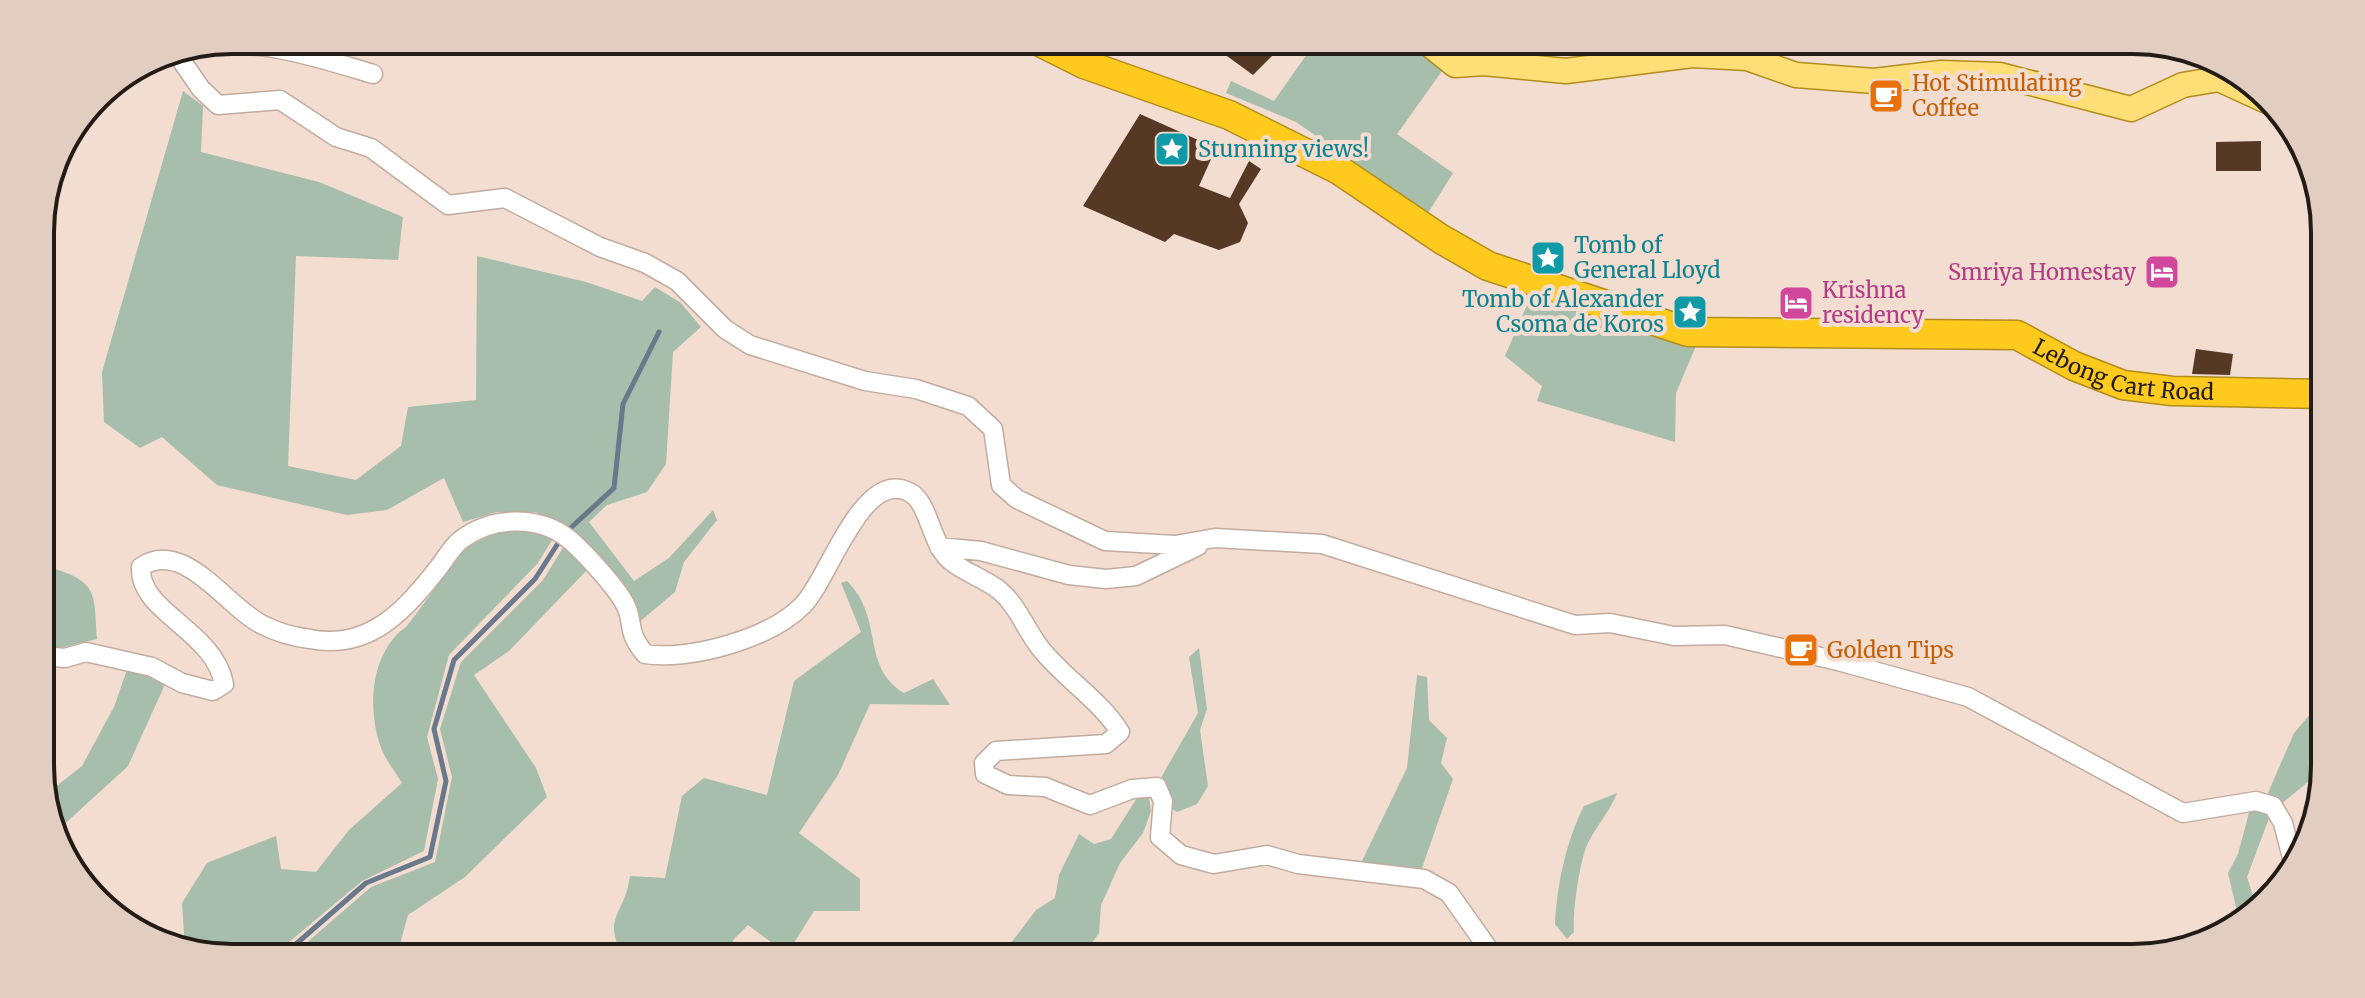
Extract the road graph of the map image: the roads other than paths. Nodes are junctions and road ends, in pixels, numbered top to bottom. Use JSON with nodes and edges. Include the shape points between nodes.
{"nodes":[{"id":1,"x":295,"y":54,"type":"edge"},
{"id":2,"x":1064,"y":54,"type":"edge"},
{"id":3,"x":1441,"y":54,"type":"edge"},
{"id":4,"x":182,"y":61,"type":"edge"},
{"id":5,"x":373,"y":74,"type":"dead end"},
{"id":6,"x":2235,"y":86,"type":"edge"},
{"id":7,"x":2311,"y":394,"type":"edge"},
{"id":8,"x":1215,"y":538,"type":"junction"},
{"id":9,"x":939,"y":547,"type":"junction"},
{"id":10,"x":54,"y":657,"type":"edge"},
{"id":11,"x":2290,"y":850,"type":"edge"},
{"id":12,"x":1485,"y":944,"type":"edge"}],
"edges":[{"from":1,"to":5,"type":"street"},
{"from":2,"to":7,"type":"highway","name":"Lebong Cart Road","via":[[1243,122],[1339,170],[1488,266],[1688,332],[2017,335],[2123,385]]},
{"from":3,"to":6,"type":"main road","via":[[1455,65],[1566,71],[1692,55],[1747,58],[1796,75],[1874,81],[1941,73],[2000,75],[2131,109],[2183,85],[2219,79]]},
{"from":4,"to":8,"type":"street","via":[[218,105],[280,100],[336,137],[371,148],[448,205],[505,198],[600,247],[645,263],[677,281],[725,329],[750,345],[968,406],[993,429],[1001,485],[1075,530],[1105,541],[1175,545]]},
{"from":8,"to":9,"type":"street","via":[[1136,576],[1106,579]]},
{"from":8,"to":11,"type":"street","via":[[1322,544],[1575,625],[1610,623],[1674,636],[1725,635],[1968,697],[2183,813],[2256,801],[2273,806]]},
{"from":9,"to":10,"type":"street","via":[[914,493],[896,486],[883,488],[845,534],[803,605],[736,642],[670,658],[645,654],[629,628],[626,605],[570,540],[545,524],[517,521],[485,527],[461,540],[406,609],[381,629],[343,640],[311,640],[261,625],[203,578],[172,560],[153,559],[141,567],[140,583],[221,665],[224,684],[213,691],[152,667],[86,652]]},
{"from":9,"to":12,"type":"street","via":[[951,562],[996,587],[1017,606],[1039,647],[1072,683],[1104,707],[1120,732],[1106,744],[996,751],[984,763],[985,774],[1008,785],[1045,787],[1090,805],[1132,789],[1157,787],[1163,801],[1160,837],[1181,855],[1214,864],[1267,855],[1298,864],[1424,879],[1449,893]]}]}
